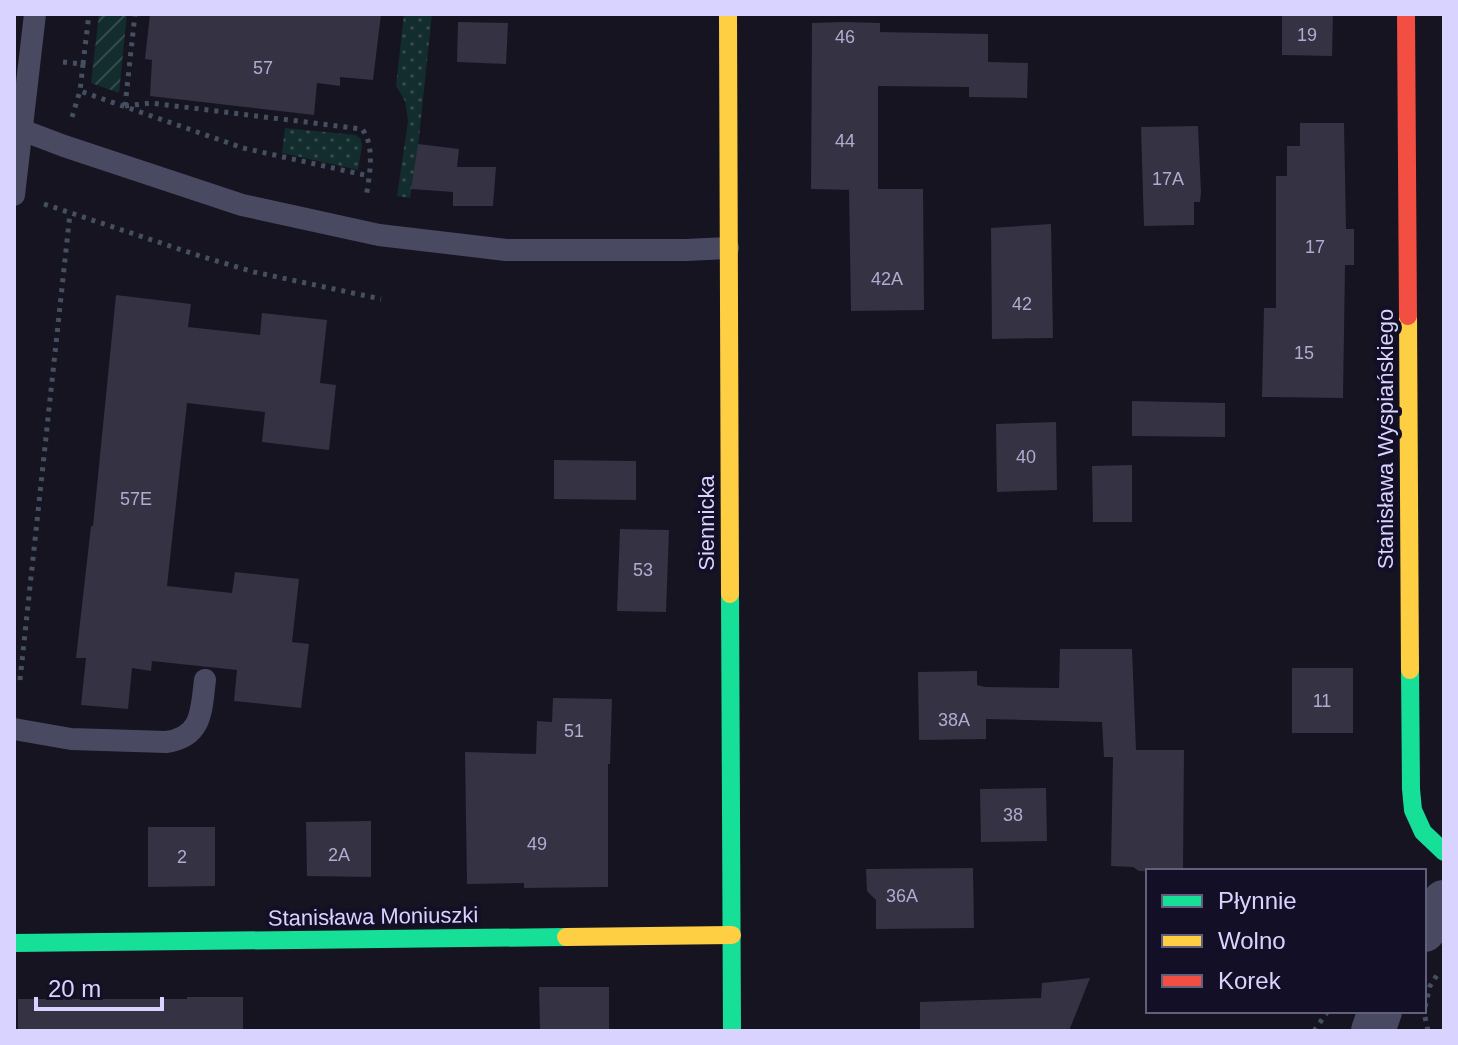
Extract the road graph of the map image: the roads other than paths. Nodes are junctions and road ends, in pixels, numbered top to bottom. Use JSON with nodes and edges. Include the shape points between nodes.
{"nodes":[{"id":1,"x":35,"y":14,"type":"edge"},
{"id":2,"x":728,"y":14,"type":"edge"},
{"id":3,"x":1406,"y":14,"type":"edge"},
{"id":4,"x":18,"y":129,"type":"edge"},
{"id":5,"x":14,"y":194,"type":"edge"},
{"id":6,"x":728,"y":248,"type":"junction"},
{"id":7,"x":205,"y":680,"type":"dead end"},
{"id":8,"x":14,"y":729,"type":"edge"},
{"id":9,"x":1444,"y":852,"type":"edge"},
{"id":10,"x":1444,"y":902,"type":"edge"},
{"id":11,"x":1426,"y":927,"type":"edge"},
{"id":12,"x":732,"y":935,"type":"junction"},
{"id":13,"x":14,"y":943,"type":"edge"},
{"id":14,"x":732,"y":1031,"type":"edge"}],
"edges":[{"from":1,"to":4,"type":"lane"},
{"from":2,"to":6,"type":"street","name":"Siennicka"},
{"from":3,"to":9,"type":"street","name":"Stanisława Wyspiańskiego","via":[[1411,789],[1417,825]]},
{"from":4,"to":5,"type":"lane"},
{"from":4,"to":6,"type":"lane","via":[[242,205],[379,235],[506,250]]},
{"from":6,"to":12,"type":"street","name":"Siennicka"},
{"from":7,"to":8,"type":"lane","via":[[200,719],[176,741],[71,739]]},
{"from":10,"to":11,"type":"street"},
{"from":12,"to":13,"type":"street","name":"Stanisława Moniuszki"},
{"from":12,"to":14,"type":"street","name":"Siennicka"}]}
